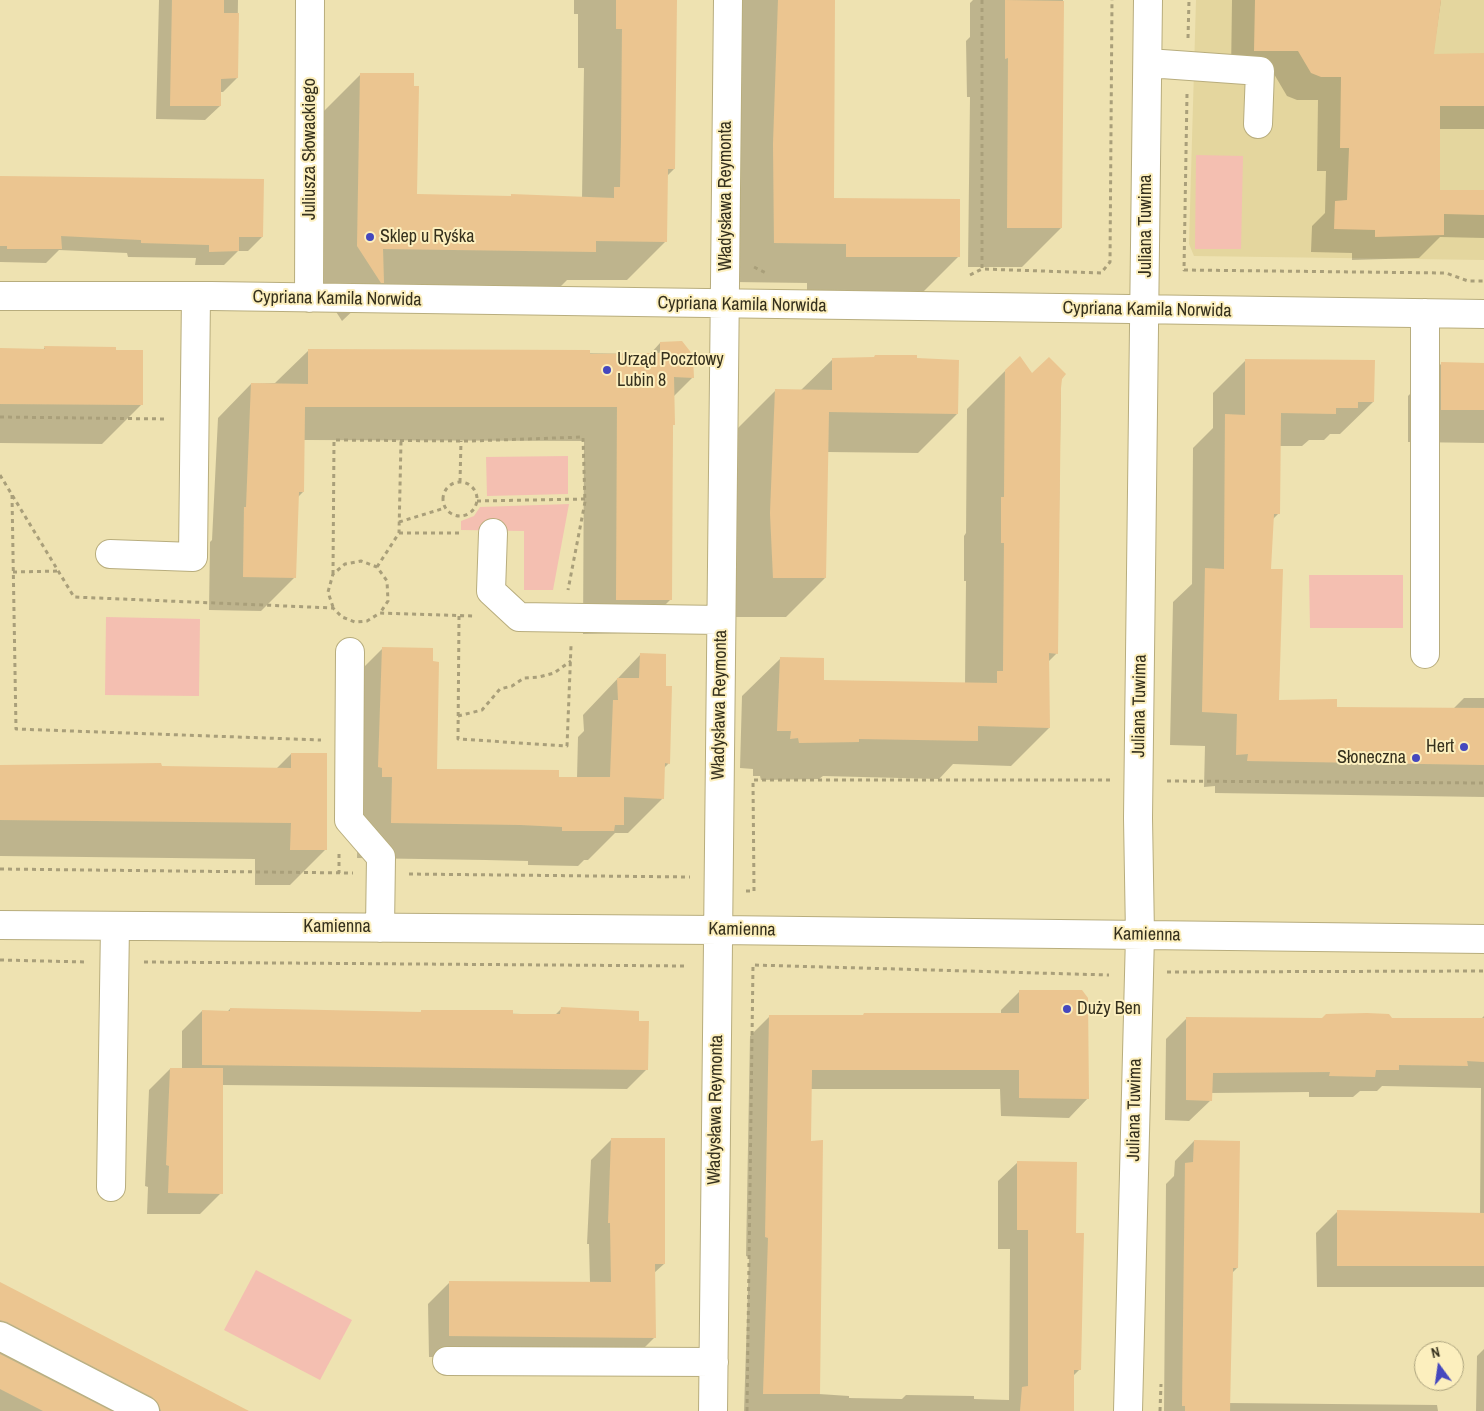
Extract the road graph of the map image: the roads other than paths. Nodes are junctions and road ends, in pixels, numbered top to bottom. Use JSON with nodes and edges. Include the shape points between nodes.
{"nodes":[{"id":1,"x":310,"y":0,"type":"edge"},
{"id":2,"x":728,"y":0,"type":"edge"},
{"id":3,"x":1148,"y":0,"type":"edge"},
{"id":4,"x":1148,"y":63,"type":"junction"},
{"id":5,"x":1258,"y":124,"type":"dead end"},
{"id":6,"x":0,"y":296,"type":"edge"},
{"id":7,"x":196,"y":296,"type":"junction"},
{"id":8,"x":309,"y":298,"type":"junction"},
{"id":9,"x":726,"y":305,"type":"junction"},
{"id":10,"x":1146,"y":310,"type":"junction"},
{"id":11,"x":1425,"y":313,"type":"junction"},
{"id":12,"x":1484,"y":314,"type":"edge"},
{"id":13,"x":493,"y":534,"type":"road end"},
{"id":14,"x":110,"y":554,"type":"dead end"},
{"id":15,"x":721,"y":620,"type":"junction"},
{"id":16,"x":350,"y":652,"type":"dead end"},
{"id":17,"x":1425,"y":654,"type":"dead end"},
{"id":18,"x":0,"y":926,"type":"edge"},
{"id":19,"x":115,"y":926,"type":"junction"},
{"id":20,"x":380,"y":928,"type":"junction"},
{"id":21,"x":719,"y":930,"type":"junction"},
{"id":22,"x":1140,"y":935,"type":"junction"},
{"id":23,"x":1484,"y":939,"type":"edge"},
{"id":24,"x":111,"y":1187,"type":"dead end"},
{"id":25,"x":0,"y":1336,"type":"edge"},
{"id":26,"x":447,"y":1361,"type":"dead end"},
{"id":27,"x":714,"y":1362,"type":"junction"},
{"id":28,"x":145,"y":1411,"type":"edge"},
{"id":29,"x":713,"y":1411,"type":"edge"},
{"id":30,"x":1128,"y":1411,"type":"edge"}],
"edges":[{"from":1,"to":8,"type":"street","name":"Juliusza Słowackiego"},
{"from":2,"to":9,"type":"street","name":"Władysława Reymonta"},
{"from":3,"to":4,"type":"street","name":"Juliana Tuwima"},
{"from":4,"to":5,"type":"street","via":[[1260,71]]},
{"from":4,"to":10,"type":"street","name":"Juliana Tuwima"},
{"from":6,"to":7,"type":"street","name":"Cypriana Kamila Norwida"},
{"from":7,"to":8,"type":"street","name":"Cypriana Kamila Norwida"},
{"from":7,"to":14,"type":"street","via":[[193,557]]},
{"from":8,"to":9,"type":"street","name":"Cypriana Kamila Norwida"},
{"from":9,"to":10,"type":"street","name":"Cypriana Kamila Norwida"},
{"from":9,"to":15,"type":"street","name":"Władysława Reymonta"},
{"from":10,"to":11,"type":"street","name":"Cypriana Kamila Norwida"},
{"from":10,"to":22,"type":"street","name":"Juliana Tuwima","via":[[1138,818]]},
{"from":11,"to":12,"type":"street","name":"Cypriana Kamila Norwida"},
{"from":11,"to":17,"type":"street"},
{"from":13,"to":15,"type":"street","via":[[492,592],[519,617]]},
{"from":15,"to":21,"type":"street","name":"Władysława Reymonta"},
{"from":16,"to":20,"type":"street","via":[[349,820],[381,857]]},
{"from":18,"to":19,"type":"street","name":"Kamienna"},
{"from":19,"to":20,"type":"street","name":"Kamienna"},
{"from":19,"to":24,"type":"street"},
{"from":20,"to":21,"type":"street","name":"Kamienna"},
{"from":21,"to":22,"type":"street","name":"Kamienna"},
{"from":21,"to":27,"type":"street","name":"Władysława Reymonta"},
{"from":22,"to":23,"type":"street","name":"Kamienna"},
{"from":22,"to":30,"type":"street","name":"Juliana Tuwima"},
{"from":25,"to":28,"type":"street"},
{"from":26,"to":27,"type":"street"},
{"from":27,"to":29,"type":"street","name":"Władysława Reymonta"}]}
